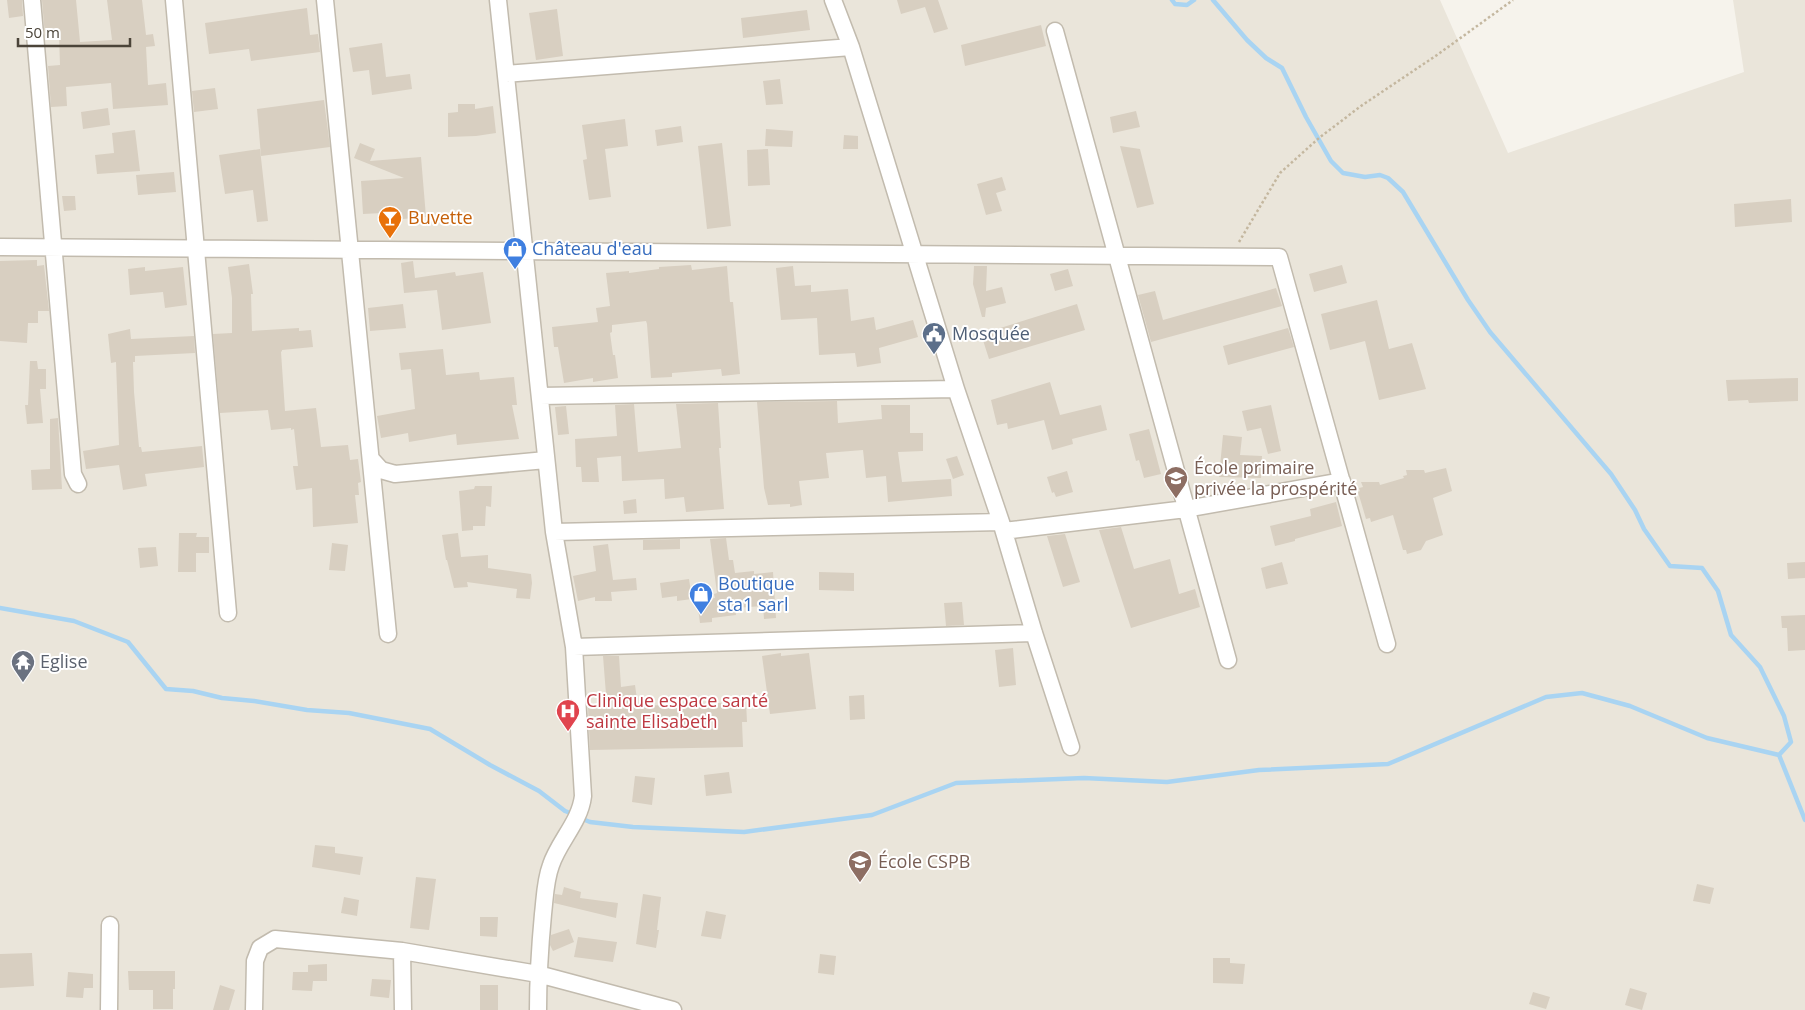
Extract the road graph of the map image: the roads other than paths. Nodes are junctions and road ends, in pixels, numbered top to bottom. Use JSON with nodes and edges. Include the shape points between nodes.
{"nodes":[{"id":1,"x":32,"y":0,"type":"edge"},
{"id":2,"x":174,"y":0,"type":"edge"},
{"id":3,"x":325,"y":0,"type":"edge"},
{"id":4,"x":498,"y":0,"type":"edge"},
{"id":5,"x":833,"y":0,"type":"edge"},
{"id":6,"x":1055,"y":31,"type":"dead end"},
{"id":7,"x":851,"y":47,"type":"junction"},
{"id":8,"x":506,"y":74,"type":"junction"},
{"id":9,"x":0,"y":247,"type":"edge"},
{"id":10,"x":53,"y":247,"type":"junction"},
{"id":11,"x":196,"y":248,"type":"junction"},
{"id":12,"x":350,"y":249,"type":"junction"},
{"id":13,"x":525,"y":251,"type":"junction"},
{"id":14,"x":915,"y":254,"type":"junction"},
{"id":15,"x":1116,"y":255,"type":"junction"},
{"id":16,"x":956,"y":389,"type":"junction"},
{"id":17,"x":540,"y":396,"type":"junction"},
{"id":18,"x":371,"y":459,"type":"junction"},
{"id":19,"x":546,"y":460,"type":"junction"},
{"id":20,"x":1342,"y":481,"type":"junction"},
{"id":21,"x":78,"y":484,"type":"dead end"},
{"id":22,"x":1186,"y":508,"type":"junction"},
{"id":23,"x":1002,"y":526,"type":"junction"},
{"id":24,"x":554,"y":532,"type":"junction"},
{"id":25,"x":228,"y":613,"type":"dead end"},
{"id":26,"x":1034,"y":633,"type":"junction"},
{"id":27,"x":388,"y":634,"type":"dead end"},
{"id":28,"x":1387,"y":644,"type":"dead end"},
{"id":29,"x":574,"y":647,"type":"junction"},
{"id":30,"x":1228,"y":660,"type":"dead end"},
{"id":31,"x":1071,"y":747,"type":"dead end"},
{"id":32,"x":110,"y":925,"type":"dead end"},
{"id":33,"x":402,"y":951,"type":"junction"},
{"id":34,"x":538,"y":974,"type":"junction"},
{"id":35,"x":109,"y":1010,"type":"edge"},
{"id":36,"x":254,"y":1010,"type":"edge"},
{"id":37,"x":403,"y":1010,"type":"edge"},
{"id":38,"x":538,"y":1010,"type":"edge"},
{"id":39,"x":673,"y":1010,"type":"edge"}],
"edges":[{"from":1,"to":10,"type":"street"},
{"from":2,"to":11,"type":"street"},
{"from":3,"to":12,"type":"street"},
{"from":4,"to":8,"type":"street"},
{"from":5,"to":7,"type":"street"},
{"from":6,"to":15,"type":"street"},
{"from":7,"to":8,"type":"street"},
{"from":7,"to":14,"type":"street"},
{"from":8,"to":13,"type":"street"},
{"from":9,"to":10,"type":"street"},
{"from":10,"to":11,"type":"street"},
{"from":10,"to":21,"type":"street","via":[[73,474]]},
{"from":11,"to":12,"type":"street"},
{"from":11,"to":25,"type":"street"},
{"from":12,"to":13,"type":"street"},
{"from":12,"to":18,"type":"street"},
{"from":13,"to":14,"type":"street"},
{"from":13,"to":17,"type":"street"},
{"from":14,"to":15,"type":"street"},
{"from":14,"to":16,"type":"street"},
{"from":15,"to":20,"type":"street","via":[[1279,257]]},
{"from":15,"to":22,"type":"street"},
{"from":16,"to":17,"type":"street"},
{"from":16,"to":23,"type":"street"},
{"from":17,"to":19,"type":"street"},
{"from":18,"to":19,"type":"street","via":[[381,470],[395,474]]},
{"from":18,"to":27,"type":"street"},
{"from":19,"to":24,"type":"street"},
{"from":20,"to":22,"type":"street"},
{"from":20,"to":28,"type":"street"},
{"from":22,"to":23,"type":"street"},
{"from":22,"to":30,"type":"street"},
{"from":23,"to":24,"type":"street"},
{"from":23,"to":26,"type":"street"},
{"from":24,"to":29,"type":"street"},
{"from":26,"to":29,"type":"street"},
{"from":26,"to":31,"type":"street"},
{"from":29,"to":34,"type":"street","via":[[582,807],[559,845],[548,875]]},
{"from":32,"to":35,"type":"street"},
{"from":33,"to":34,"type":"street"},
{"from":33,"to":36,"type":"street","via":[[275,939],[260,948],[255,961]]},
{"from":33,"to":37,"type":"street"},
{"from":34,"to":38,"type":"street"},
{"from":34,"to":39,"type":"street"}]}
